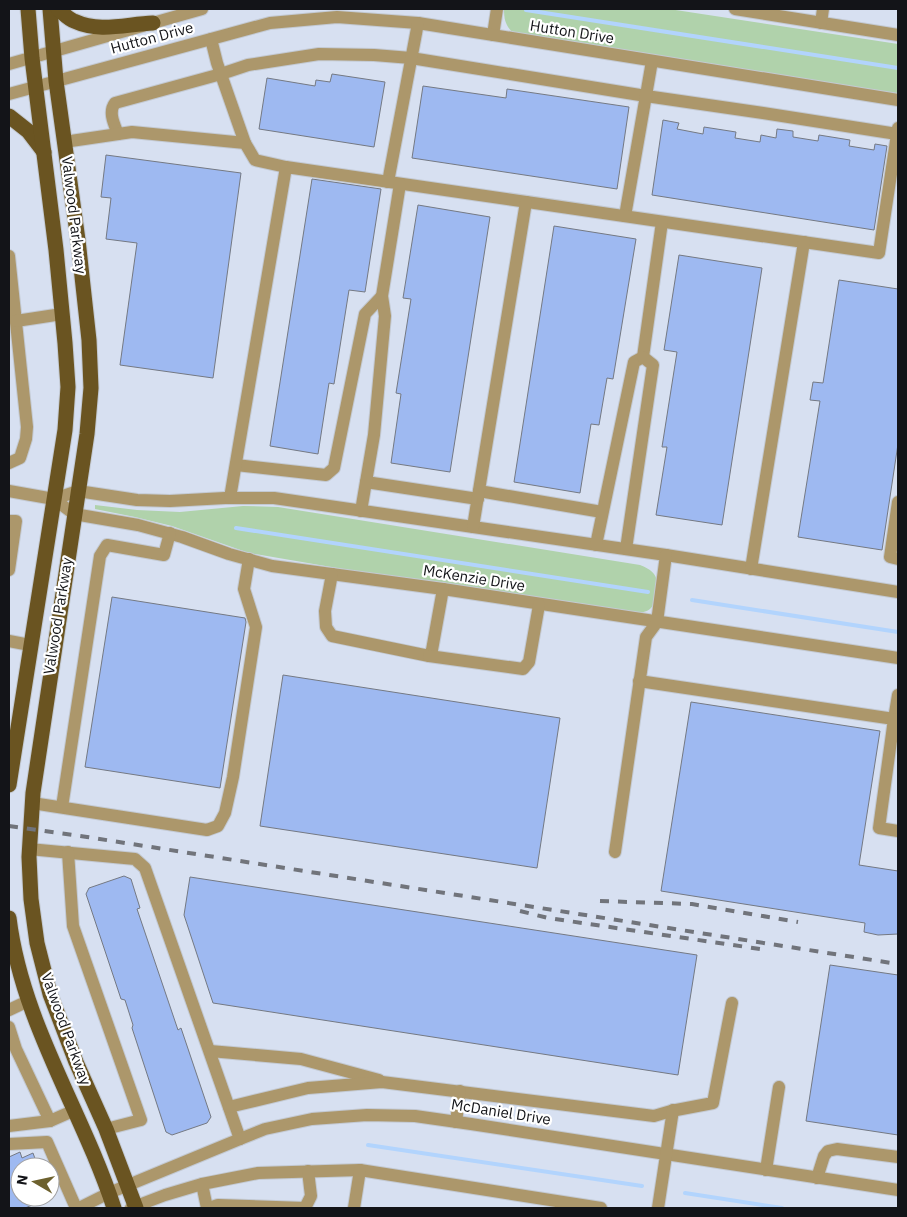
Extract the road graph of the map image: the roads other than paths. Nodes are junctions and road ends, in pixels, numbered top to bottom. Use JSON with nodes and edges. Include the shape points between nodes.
{"nodes":[{"id":1,"x":28,"y":9,"type":"edge"},
{"id":2,"x":50,"y":9,"type":"edge"},
{"id":3,"x":58,"y":9,"type":"edge"},
{"id":4,"x":202,"y":9,"type":"edge"},
{"id":5,"x":497,"y":9,"type":"edge"},
{"id":6,"x":734,"y":9,"type":"edge"},
{"id":7,"x":823,"y":9,"type":"edge"},
{"id":8,"x":786,"y":13,"type":"edge"},
{"id":9,"x":821,"y":22,"type":"junction"},
{"id":10,"x":418,"y":23,"type":"junction"},
{"id":11,"x":153,"y":24,"type":"junction"},
{"id":12,"x":493,"y":35,"type":"junction"},
{"id":13,"x":898,"y":35,"type":"edge"},
{"id":14,"x":211,"y":39,"type":"junction"},
{"id":15,"x":53,"y":52,"type":"junction"},
{"id":16,"x":32,"y":58,"type":"junction"},
{"id":17,"x":411,"y":58,"type":"junction"},
{"id":18,"x":652,"y":61,"type":"junction"},
{"id":19,"x":9,"y":64,"type":"edge"},
{"id":20,"x":221,"y":74,"type":"junction"},
{"id":21,"x":56,"y":81,"type":"junction"},
{"id":22,"x":36,"y":86,"type":"junction"},
{"id":23,"x":9,"y":94,"type":"edge"},
{"id":24,"x":646,"y":96,"type":"junction"},
{"id":25,"x":898,"y":100,"type":"edge"},
{"id":26,"x":9,"y":116,"type":"edge"},
{"id":27,"x":898,"y":131,"type":"edge"},
{"id":28,"x":118,"y":134,"type":"junction"},
{"id":29,"x":64,"y":142,"type":"junction"},
{"id":30,"x":245,"y":143,"type":"junction"},
{"id":31,"x":45,"y":154,"type":"junction"},
{"id":32,"x":286,"y":168,"type":"junction"},
{"id":33,"x":394,"y":183,"type":"junction"},
{"id":34,"x":526,"y":202,"type":"junction"},
{"id":35,"x":625,"y":216,"type":"junction"},
{"id":36,"x":662,"y":222,"type":"junction"},
{"id":37,"x":804,"y":242,"type":"junction"},
{"id":38,"x":9,"y":256,"type":"edge"},
{"id":39,"x":382,"y":296,"type":"junction"},
{"id":40,"x":62,"y":314,"type":"junction"},
{"id":41,"x":16,"y":321,"type":"junction"},
{"id":42,"x":643,"y":357,"type":"junction"},
{"id":43,"x":9,"y":463,"type":"edge"},
{"id":44,"x":236,"y":465,"type":"junction"},
{"id":45,"x":366,"y":482,"type":"junction"},
{"id":46,"x":9,"y":491,"type":"edge"},
{"id":47,"x":78,"y":492,"type":"junction"},
{"id":48,"x":478,"y":495,"type":"junction"},
{"id":49,"x":230,"y":498,"type":"junction"},
{"id":50,"x":54,"y":499,"type":"junction"},
{"id":51,"x":898,"y":502,"type":"edge"},
{"id":52,"x":361,"y":511,"type":"junction"},
{"id":53,"x":602,"y":512,"type":"junction"},
{"id":54,"x":74,"y":514,"type":"junction"},
{"id":55,"x":9,"y":521,"type":"edge"},
{"id":56,"x":473,"y":527,"type":"junction"},
{"id":57,"x":170,"y":534,"type":"junction"},
{"id":58,"x":596,"y":545,"type":"junction"},
{"id":59,"x":626,"y":549,"type":"junction"},
{"id":60,"x":666,"y":555,"type":"junction"},
{"id":61,"x":249,"y":559,"type":"junction"},
{"id":62,"x":898,"y":559,"type":"edge"},
{"id":63,"x":752,"y":569,"type":"junction"},
{"id":64,"x":9,"y":570,"type":"edge"},
{"id":65,"x":332,"y":574,"type":"junction"},
{"id":66,"x":443,"y":589,"type":"junction"},
{"id":67,"x":898,"y":592,"type":"edge"},
{"id":68,"x":539,"y":605,"type":"junction"},
{"id":69,"x":656,"y":622,"type":"junction"},
{"id":70,"x":9,"y":641,"type":"edge"},
{"id":71,"x":30,"y":645,"type":"junction"},
{"id":72,"x":429,"y":656,"type":"junction"},
{"id":73,"x":898,"y":658,"type":"edge"},
{"id":74,"x":639,"y":681,"type":"junction"},
{"id":75,"x":898,"y":696,"type":"edge"},
{"id":76,"x":894,"y":719,"type":"junction"},
{"id":77,"x":9,"y":785,"type":"edge"},
{"id":78,"x":32,"y":802,"type":"junction"},
{"id":79,"x":62,"y":807,"type":"junction"},
{"id":80,"x":898,"y":831,"type":"edge"},
{"id":81,"x":29,"y":849,"type":"junction"},
{"id":82,"x":68,"y":852,"type":"junction"},
{"id":83,"x":615,"y":852,"type":"dead end"},
{"id":84,"x":9,"y":918,"type":"edge"},
{"id":85,"x":10,"y":942,"type":"edge"},
{"id":86,"x":50,"y":994,"type":"junction"},
{"id":87,"x":28,"y":1001,"type":"junction"},
{"id":88,"x":732,"y":1003,"type":"dead end"},
{"id":89,"x":9,"y":1010,"type":"edge"},
{"id":90,"x":9,"y":1028,"type":"edge"},
{"id":91,"x":13,"y":1049,"type":"edge"},
{"id":92,"x":210,"y":1051,"type":"junction"},
{"id":93,"x":390,"y":1083,"type":"junction"},
{"id":94,"x":779,"y":1087,"type":"dead end"},
{"id":95,"x":460,"y":1091,"type":"junction"},
{"id":96,"x":229,"y":1107,"type":"junction"},
{"id":97,"x":75,"y":1110,"type":"junction"},
{"id":98,"x":673,"y":1110,"type":"junction"},
{"id":99,"x":50,"y":1121,"type":"junction"},
{"id":100,"x":456,"y":1122,"type":"junction"},
{"id":101,"x":9,"y":1126,"type":"edge"},
{"id":102,"x":106,"y":1129,"type":"junction"},
{"id":103,"x":240,"y":1139,"type":"junction"},
{"id":104,"x":9,"y":1144,"type":"edge"},
{"id":105,"x":666,"y":1154,"type":"junction"},
{"id":106,"x":898,"y":1158,"type":"edge"},
{"id":107,"x":360,"y":1170,"type":"junction"},
{"id":108,"x":766,"y":1170,"type":"junction"},
{"id":109,"x":308,"y":1171,"type":"junction"},
{"id":110,"x":818,"y":1178,"type":"junction"},
{"id":111,"x":202,"y":1184,"type":"junction"},
{"id":112,"x":128,"y":1185,"type":"junction"},
{"id":113,"x":898,"y":1190,"type":"edge"},
{"id":114,"x":109,"y":1193,"type":"junction"},
{"id":115,"x":78,"y":1208,"type":"edge"},
{"id":116,"x":114,"y":1208,"type":"edge"},
{"id":117,"x":134,"y":1208,"type":"edge"},
{"id":118,"x":208,"y":1208,"type":"edge"},
{"id":119,"x":354,"y":1208,"type":"edge"},
{"id":120,"x":601,"y":1208,"type":"edge"},
{"id":121,"x":658,"y":1208,"type":"edge"}],
"edges":[{"from":1,"to":16,"type":"main road","name":"Valwood Parkway"},
{"from":2,"to":15,"type":"main road","name":"Valwood Parkway"},
{"from":3,"to":11,"type":"main road","via":[[72,21],[89,26],[110,28]]},
{"from":4,"to":11,"type":"street","name":"Hutton Drive"},
{"from":5,"to":12,"type":"street"},
{"from":6,"to":8,"type":"street"},
{"from":7,"to":9,"type":"street"},
{"from":8,"to":9,"type":"street"},
{"from":9,"to":13,"type":"street"},
{"from":10,"to":12,"type":"street","name":"Hutton Drive"},
{"from":10,"to":14,"type":"street","name":"Hutton Drive","via":[[337,17],[270,23]]},
{"from":10,"to":17,"type":"street"},
{"from":11,"to":15,"type":"street","name":"Hutton Drive"},
{"from":12,"to":18,"type":"street","name":"Hutton Drive"},
{"from":14,"to":20,"type":"street"},
{"from":14,"to":21,"type":"street","name":"Hutton Drive"},
{"from":15,"to":16,"type":"street","name":"Hutton Drive"},
{"from":15,"to":21,"type":"main road","name":"Valwood Parkway"},
{"from":16,"to":19,"type":"street","name":"Hutton Drive"},
{"from":16,"to":22,"type":"main road","name":"Valwood Parkway"},
{"from":17,"to":20,"type":"street","via":[[319,54],[248,65]]},
{"from":17,"to":24,"type":"street"},
{"from":17,"to":33,"type":"street"},
{"from":18,"to":24,"type":"street"},
{"from":18,"to":25,"type":"street","name":"Hutton Drive"},
{"from":20,"to":28,"type":"street","via":[[115,103],[111,108]]},
{"from":20,"to":30,"type":"street"},
{"from":21,"to":22,"type":"street","name":"Hutton Drive"},
{"from":21,"to":29,"type":"main road","name":"Valwood Parkway"},
{"from":22,"to":23,"type":"street","name":"Hutton Drive"},
{"from":22,"to":31,"type":"main road","name":"Valwood Parkway"},
{"from":24,"to":27,"type":"street"},
{"from":24,"to":35,"type":"street"},
{"from":26,"to":31,"type":"main road","via":[[28,131]]},
{"from":27,"to":37,"type":"street","via":[[879,253]]},
{"from":28,"to":29,"type":"street"},
{"from":28,"to":30,"type":"street","via":[[132,132]]},
{"from":29,"to":47,"type":"main road","name":"Valwood Parkway","via":[[89,340],[91,388]]},
{"from":30,"to":32,"type":"street","via":[[255,160]]},
{"from":31,"to":40,"type":"main road","name":"Valwood Parkway"},
{"from":32,"to":33,"type":"street"},
{"from":32,"to":44,"type":"street"},
{"from":33,"to":34,"type":"street"},
{"from":33,"to":39,"type":"street"},
{"from":34,"to":35,"type":"street"},
{"from":34,"to":48,"type":"street"},
{"from":35,"to":36,"type":"street"},
{"from":36,"to":37,"type":"street"},
{"from":36,"to":42,"type":"street"},
{"from":37,"to":63,"type":"street"},
{"from":38,"to":41,"type":"street"},
{"from":39,"to":44,"type":"street","via":[[365,314],[334,468],[326,475]]},
{"from":39,"to":45,"type":"street","via":[[385,316],[374,435]]},
{"from":40,"to":41,"type":"street"},
{"from":40,"to":50,"type":"main road","name":"Valwood Parkway","via":[[67,393],[65,430]]},
{"from":41,"to":43,"type":"street","via":[[27,427],[20,458]]},
{"from":42,"to":53,"type":"street","via":[[634,362]]},
{"from":42,"to":59,"type":"street","via":[[653,364]]},
{"from":44,"to":49,"type":"street"},
{"from":45,"to":48,"type":"street"},
{"from":45,"to":52,"type":"street"},
{"from":46,"to":50,"type":"street","name":"McKenzie Drive"},
{"from":47,"to":49,"type":"street","name":"McKenzie Drive","via":[[137,500]]},
{"from":47,"to":50,"type":"street","name":"McKenzie Drive"},
{"from":47,"to":54,"type":"main road","name":"Valwood Parkway"},
{"from":48,"to":53,"type":"street"},
{"from":48,"to":56,"type":"street"},
{"from":49,"to":52,"type":"street","name":"McKenzie Drive","via":[[274,498]]},
{"from":50,"to":54,"type":"street","name":"McKenzie Drive"},
{"from":50,"to":71,"type":"main road","name":"Valwood Parkway"},
{"from":51,"to":62,"type":"street","via":[[890,558]]},
{"from":52,"to":56,"type":"street","name":"McKenzie Drive"},
{"from":53,"to":58,"type":"street"},
{"from":54,"to":57,"type":"street","name":"McKenzie Drive"},
{"from":54,"to":78,"type":"main road","name":"Valwood Parkway"},
{"from":55,"to":64,"type":"street","via":[[16,522]]},
{"from":56,"to":58,"type":"street","name":"McKenzie Drive"},
{"from":57,"to":61,"type":"street","name":"McKenzie Drive"},
{"from":57,"to":79,"type":"street","via":[[164,555],[107,545],[100,556]]},
{"from":58,"to":59,"type":"street","name":"McKenzie Drive"},
{"from":59,"to":60,"type":"street","name":"McKenzie Drive"},
{"from":60,"to":63,"type":"street","name":"McKenzie Drive"},
{"from":60,"to":69,"type":"street"},
{"from":61,"to":65,"type":"street","name":"McKenzie Drive","via":[[272,566]]},
{"from":61,"to":79,"type":"street","via":[[244,589],[256,627],[233,777],[225,813],[218,826],[207,830]]},
{"from":63,"to":67,"type":"street","name":"McKenzie Drive"},
{"from":65,"to":66,"type":"street","name":"McKenzie Drive"},
{"from":65,"to":72,"type":"street","via":[[326,626],[332,636]]},
{"from":66,"to":68,"type":"street","name":"McKenzie Drive"},
{"from":66,"to":72,"type":"street"},
{"from":68,"to":69,"type":"street","name":"McKenzie Drive"},
{"from":68,"to":72,"type":"street","via":[[529,662],[523,669]]},
{"from":69,"to":73,"type":"street","name":"McKenzie Drive"},
{"from":69,"to":74,"type":"street","via":[[646,637]]},
{"from":70,"to":71,"type":"street"},
{"from":71,"to":77,"type":"main road","name":"Valwood Parkway"},
{"from":74,"to":76,"type":"street"},
{"from":74,"to":83,"type":"street"},
{"from":75,"to":76,"type":"street"},
{"from":76,"to":80,"type":"street","via":[[879,828]]},
{"from":78,"to":79,"type":"street"},
{"from":78,"to":81,"type":"main road","name":"Valwood Parkway"},
{"from":81,"to":82,"type":"street"},
{"from":81,"to":86,"type":"main road","name":"Valwood Parkway","via":[[37,943]]},
{"from":82,"to":92,"type":"street","via":[[136,859],[145,868]]},
{"from":82,"to":102,"type":"street","via":[[73,926],[141,1120]]},
{"from":84,"to":85,"type":"main road","name":"Valwood Parkway"},
{"from":85,"to":87,"type":"main road","name":"Valwood Parkway"},
{"from":86,"to":87,"type":"main road"},
{"from":86,"to":102,"type":"main road","name":"Valwood Parkway"},
{"from":87,"to":89,"type":"street"},
{"from":87,"to":97,"type":"main road","name":"Valwood Parkway","via":[[55,1070]]},
{"from":88,"to":98,"type":"street","via":[[713,1104]]},
{"from":90,"to":91,"type":"street"},
{"from":91,"to":99,"type":"street"},
{"from":92,"to":93,"type":"street","via":[[301,1059]]},
{"from":92,"to":96,"type":"street"},
{"from":93,"to":95,"type":"street"},
{"from":93,"to":96,"type":"street","via":[[308,1088]]},
{"from":94,"to":108,"type":"street"},
{"from":95,"to":98,"type":"street","via":[[654,1116]]},
{"from":95,"to":100,"type":"street"},
{"from":96,"to":103,"type":"street"},
{"from":97,"to":99,"type":"street"},
{"from":97,"to":114,"type":"main road","name":"Valwood Parkway"},
{"from":98,"to":105,"type":"street"},
{"from":99,"to":101,"type":"street"},
{"from":100,"to":103,"type":"street","name":"McDaniel Drive","via":[[415,1116],[312,1119]]},
{"from":100,"to":105,"type":"street","name":"McDaniel Drive"},
{"from":102,"to":112,"type":"main road","name":"Valwood Parkway"},
{"from":103,"to":112,"type":"street","name":"McDaniel Drive"},
{"from":104,"to":115,"type":"street","via":[[47,1142]]},
{"from":105,"to":108,"type":"street","name":"McDaniel Drive"},
{"from":105,"to":121,"type":"street"},
{"from":106,"to":110,"type":"street","via":[[828,1150]]},
{"from":107,"to":109,"type":"street"},
{"from":107,"to":119,"type":"street"},
{"from":107,"to":120,"type":"street"},
{"from":108,"to":110,"type":"street","name":"McDaniel Drive"},
{"from":109,"to":111,"type":"street","via":[[258,1173]]},
{"from":109,"to":118,"type":"street","via":[[311,1196],[305,1208],[218,1205]]},
{"from":110,"to":113,"type":"street","name":"McDaniel Drive"},
{"from":111,"to":117,"type":"street"},
{"from":111,"to":118,"type":"street"},
{"from":112,"to":114,"type":"street","name":"McDaniel Drive"},
{"from":112,"to":117,"type":"main road","name":"Valwood Parkway"},
{"from":114,"to":115,"type":"street","name":"McDaniel Drive"},
{"from":114,"to":116,"type":"main road","name":"Valwood Parkway"}]}
